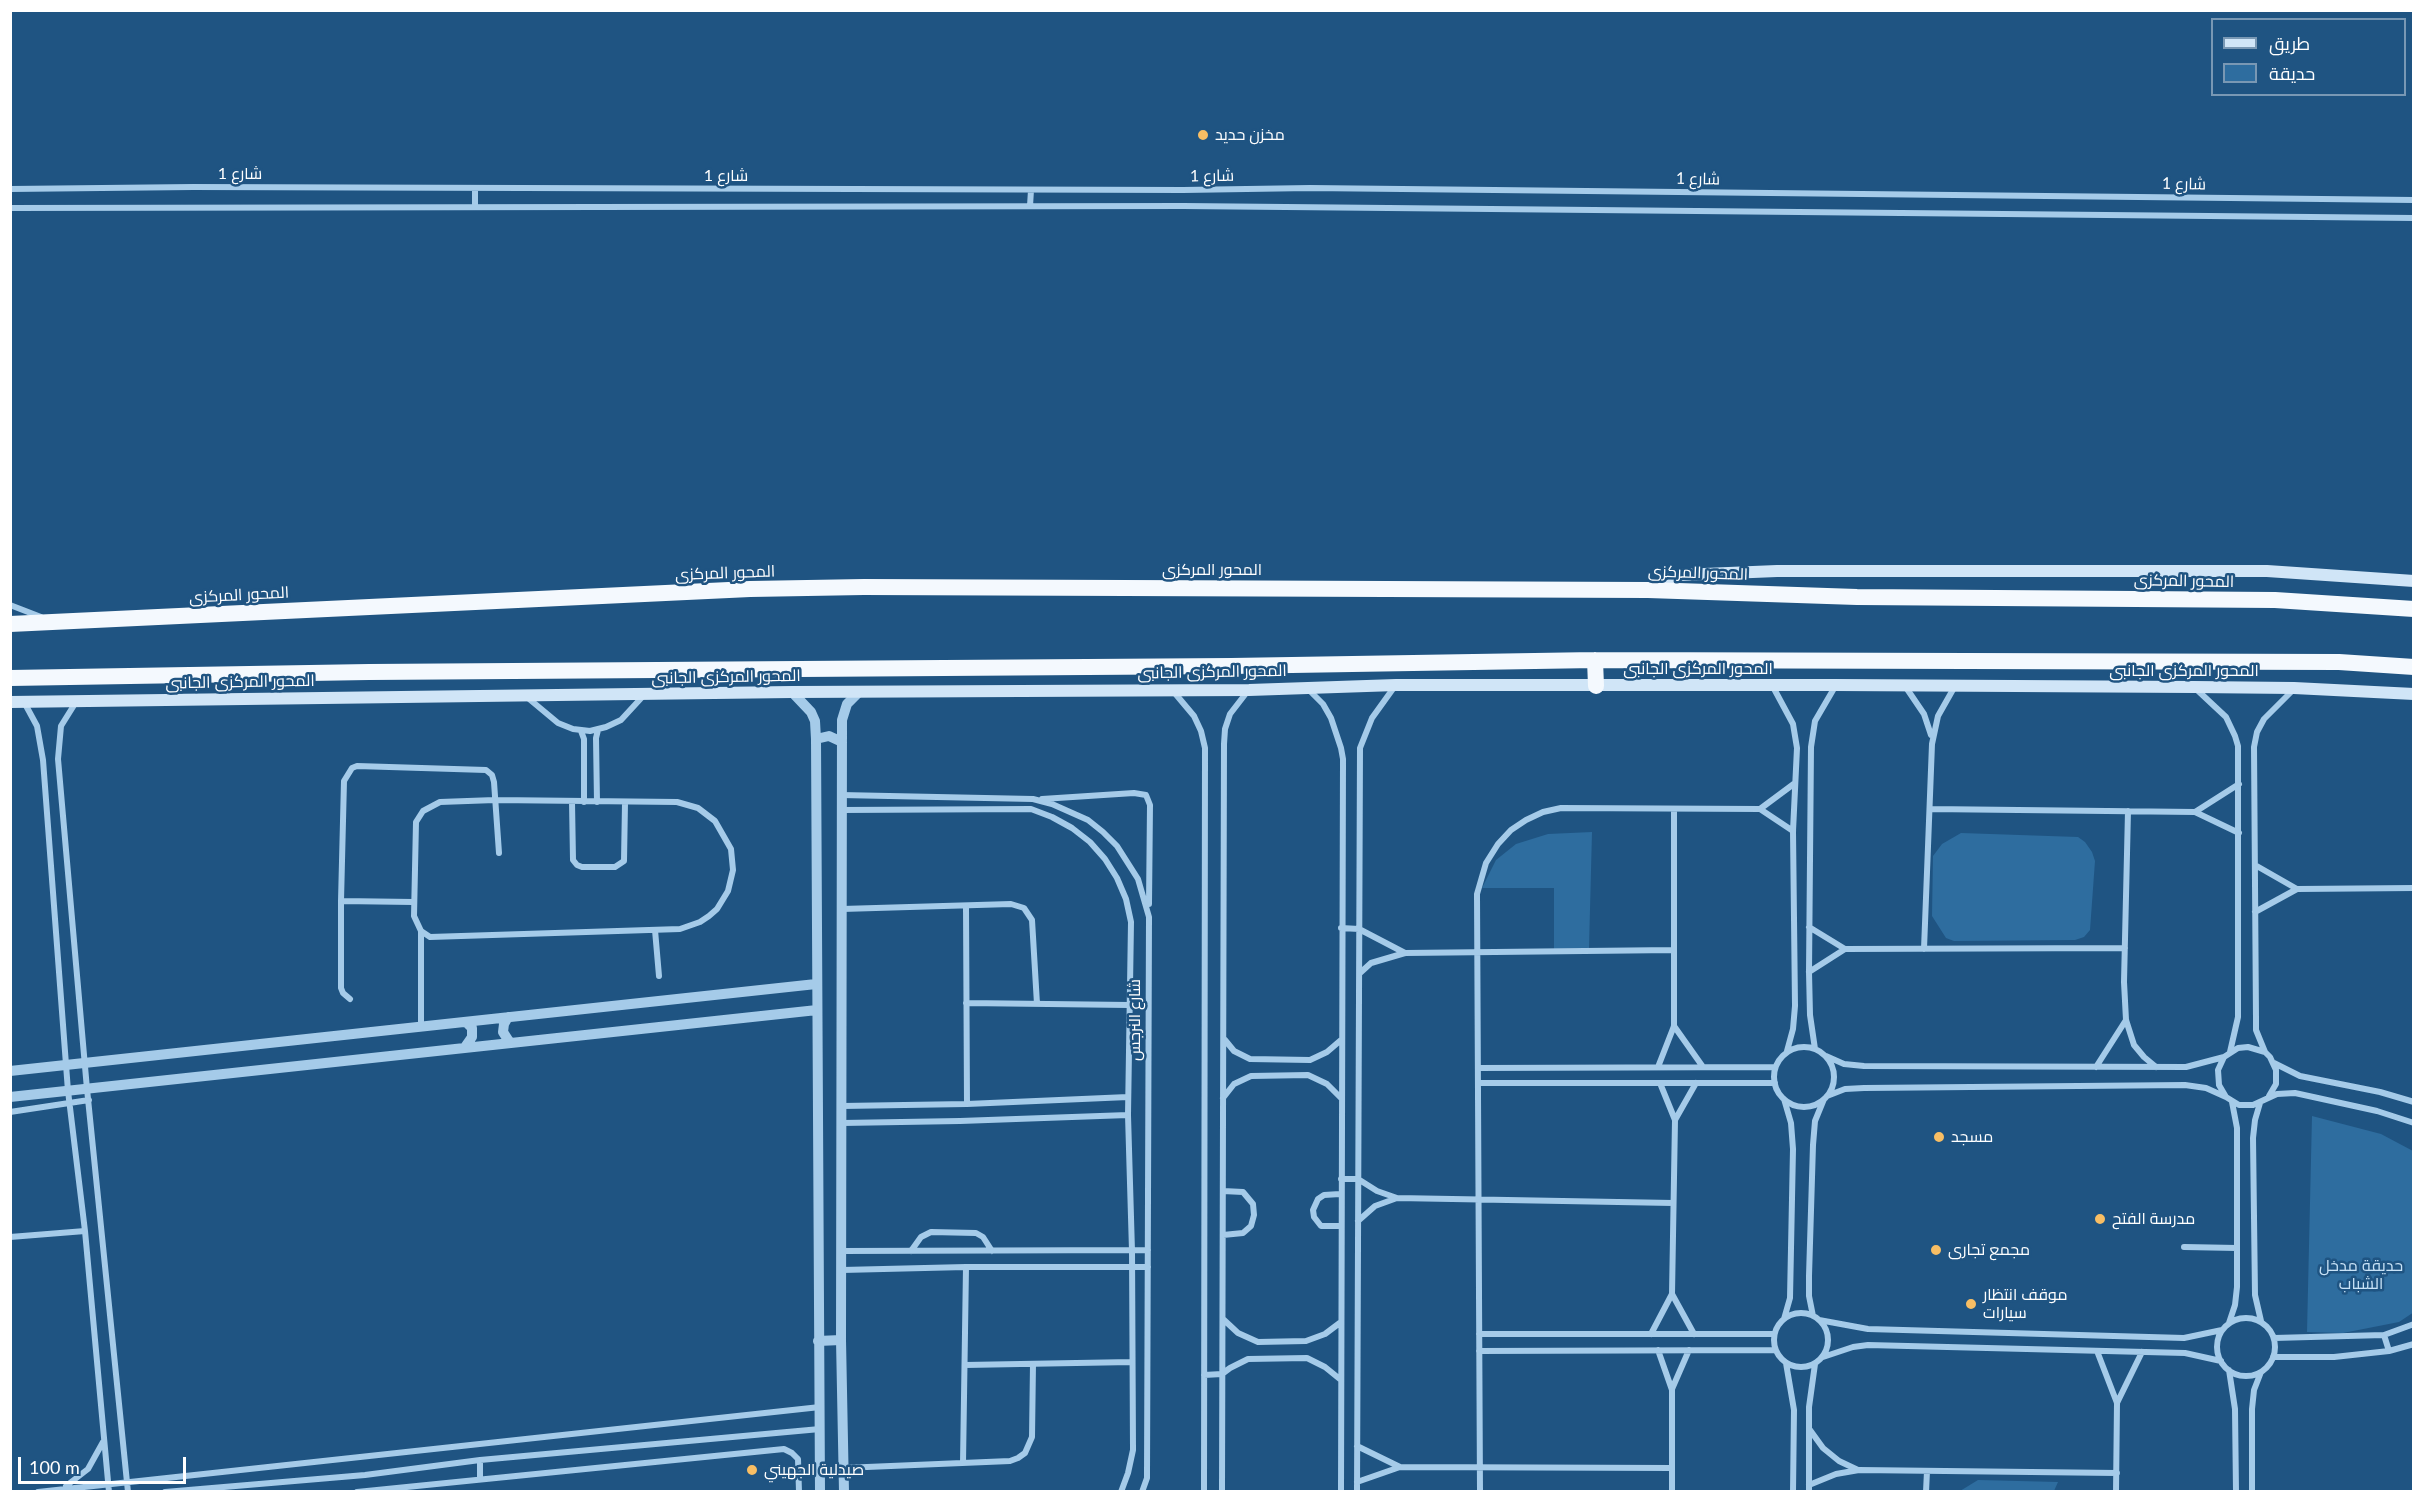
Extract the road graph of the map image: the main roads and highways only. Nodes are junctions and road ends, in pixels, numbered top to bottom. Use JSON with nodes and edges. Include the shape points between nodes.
{"nodes":[{"id":1,"x":2414,"y":581,"type":"edge"},
{"id":2,"x":1648,"y":590,"type":"junction"},
{"id":3,"x":2414,"y":609,"type":"edge"},
{"id":4,"x":10,"y":624,"type":"edge"},
{"id":5,"x":1595,"y":660,"type":"junction"},
{"id":6,"x":2414,"y":667,"type":"edge"},
{"id":7,"x":10,"y":678,"type":"edge"},
{"id":8,"x":1596,"y":686,"type":"junction"},
{"id":9,"x":2414,"y":694,"type":"edge"},
{"id":10,"x":10,"y":702,"type":"edge"}],
"edges":[{"from":1,"to":2,"type":"main road","via":[[2267,571],[1778,571],[1680,575]]},
{"from":2,"to":3,"type":"highway","name":"المحور المركزى","via":[[1857,597],[2275,600]]},
{"from":2,"to":4,"type":"highway","name":"المحور المركزى","via":[[762,589]]},
{"from":5,"to":6,"type":"highway","via":[[2338,662]]},
{"from":5,"to":7,"type":"highway"},
{"from":5,"to":8,"type":"highway"},
{"from":8,"to":9,"type":"main road","name":"المحور المركزى الجانبى","via":[[2194,687]]},
{"from":8,"to":10,"type":"main road","name":"المحور المركزى الجانبى","via":[[1396,685],[1249,690]]}]}
